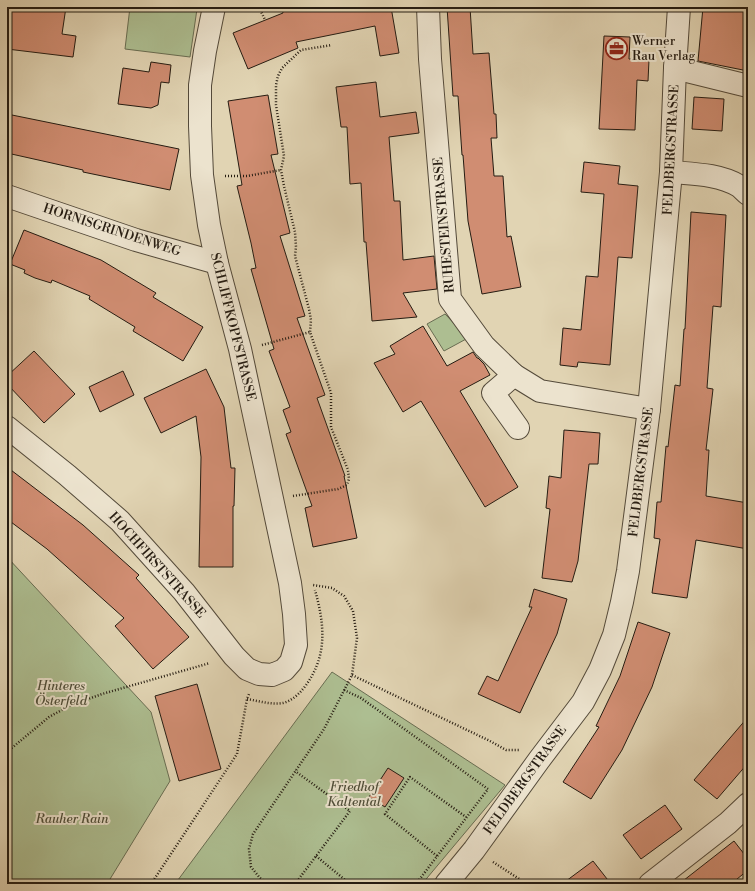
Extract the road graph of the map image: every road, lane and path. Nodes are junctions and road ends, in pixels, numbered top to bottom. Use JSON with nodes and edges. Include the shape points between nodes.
{"nodes":[{"id":1,"x":214,"y":7,"type":"edge"},
{"id":2,"x":259,"y":7,"type":"edge"},
{"id":3,"x":428,"y":7,"type":"edge"},
{"id":4,"x":679,"y":7,"type":"edge"},
{"id":5,"x":265,"y":20,"type":"dead end"},
{"id":6,"x":332,"y":45,"type":"dead end"},
{"id":7,"x":675,"y":68,"type":"junction"},
{"id":8,"x":748,"y":86,"type":"edge"},
{"id":9,"x":281,"y":170,"type":"junction"},
{"id":10,"x":671,"y":172,"type":"junction"},
{"id":11,"x":247,"y":176,"type":"dead end"},
{"id":12,"x":748,"y":194,"type":"edge"},
{"id":13,"x":7,"y":196,"type":"edge"},
{"id":14,"x":217,"y":263,"type":"junction"},
{"id":15,"x":310,"y":332,"type":"junction"},
{"id":16,"x":278,"y":340,"type":"dead end"},
{"id":17,"x":514,"y":375,"type":"junction"},
{"id":18,"x":649,"y":409,"type":"junction"},
{"id":19,"x":7,"y":427,"type":"edge"},
{"id":20,"x":518,"y":428,"type":"dead end"},
{"id":21,"x":303,"y":494,"type":"dead end"},
{"id":22,"x":290,"y":583,"type":"junction"},
{"id":23,"x":318,"y":599,"type":"dead end"},
{"id":24,"x":319,"y":604,"type":"dead end"},
{"id":25,"x":234,"y":656,"type":"junction"},
{"id":26,"x":259,"y":674,"type":"junction"},
{"id":27,"x":352,"y":674,"type":"junction"},
{"id":28,"x":344,"y":690,"type":"junction"},
{"id":29,"x":506,"y":750,"type":"dead end"},
{"id":30,"x":7,"y":752,"type":"edge"},
{"id":31,"x":296,"y":771,"type":"junction"},
{"id":32,"x":748,"y":804,"type":"edge"},
{"id":33,"x":466,"y":817,"type":"junction"},
{"id":34,"x":474,"y":850,"type":"junction"},
{"id":35,"x":316,"y":856,"type":"junction"},
{"id":36,"x":437,"y":856,"type":"junction"},
{"id":37,"x":151,"y":884,"type":"edge"},
{"id":38,"x":268,"y":884,"type":"edge"},
{"id":39,"x":295,"y":884,"type":"edge"},
{"id":40,"x":350,"y":884,"type":"edge"},
{"id":41,"x":416,"y":884,"type":"edge"},
{"id":42,"x":446,"y":884,"type":"edge"},
{"id":43,"x":527,"y":884,"type":"edge"},
{"id":44,"x":650,"y":884,"type":"edge"}],
"edges":[{"from":1,"to":14,"type":"street","name":"SCHLIFFKOPFSTRASSE","via":[[200,85],[200,126],[202,175]]},
{"from":2,"to":5,"type":"path"},
{"from":3,"to":17,"type":"street","name":"RUHESTEINSTRASSE","via":[[450,299],[484,346]]},
{"from":4,"to":7,"type":"street","name":"FELDBERGSTRASSE"},
{"from":6,"to":9,"type":"path","via":[[301,50],[282,68],[278,76],[276,105],[284,156]]},
{"from":7,"to":8,"type":"street"},
{"from":7,"to":10,"type":"street","name":"FELDBERGSTRASSE"},
{"from":9,"to":11,"type":"path"},
{"from":9,"to":15,"type":"path","via":[[295,232],[294,256],[311,320]]},
{"from":10,"to":12,"type":"street","via":[[722,179],[739,186]]},
{"from":10,"to":18,"type":"street","name":"FELDBERGSTRASSE"},
{"from":13,"to":14,"type":"street","name":"HORNISGRINDENWEG","via":[[136,240]]},
{"from":14,"to":22,"type":"street","name":"SCHLIFFKOPFSTRASSE","via":[[240,349]]},
{"from":15,"to":16,"type":"path"},
{"from":15,"to":21,"type":"path","via":[[331,393],[331,427],[348,470],[349,480],[347,486],[338,489]]},
{"from":17,"to":18,"type":"street","name":"RUHESTEINSTRASSE","via":[[540,391]]},
{"from":17,"to":20,"type":"street","via":[[494,393]]},
{"from":18,"to":34,"type":"street","name":"FELDBERGSTRASSE","via":[[628,571],[614,635],[600,670],[582,702]]},
{"from":19,"to":25,"type":"street","name":"HOCHFIRSTSTRASSE","via":[[120,522],[184,592]]},
{"from":22,"to":26,"type":"street","name":"SCHLIFFKOPFSTRASSE","via":[[296,645],[284,670],[272,675]]},
{"from":22,"to":27,"type":"path","via":[[332,588],[344,596],[353,611],[357,638]]},
{"from":23,"to":24,"type":"path"},
{"from":25,"to":26,"type":"street","name":"HOCHFIRSTSTRASSE","via":[[247,669]]},
{"from":25,"to":30,"type":"path","via":[[102,694],[70,706],[49,716]]},
{"from":26,"to":37,"type":"path","via":[[247,698],[237,754]]},
{"from":27,"to":28,"type":"path"},
{"from":27,"to":29,"type":"path"},
{"from":28,"to":31,"type":"path","via":[[324,728]]},
{"from":28,"to":33,"type":"path","via":[[362,698],[488,788]]},
{"from":31,"to":35,"type":"path","via":[[350,811]]},
{"from":31,"to":38,"type":"path","via":[[253,834],[249,849],[251,867]]},
{"from":32,"to":44,"type":"street","via":[[728,823]]},
{"from":33,"to":36,"type":"path"},
{"from":33,"to":36,"type":"path","via":[[410,777],[385,814]]},
{"from":34,"to":42,"type":"street","name":"FELDBERGSTRASSE"},
{"from":34,"to":43,"type":"path"},
{"from":35,"to":39,"type":"path"},
{"from":35,"to":40,"type":"path"},
{"from":36,"to":41,"type":"path"}]}
